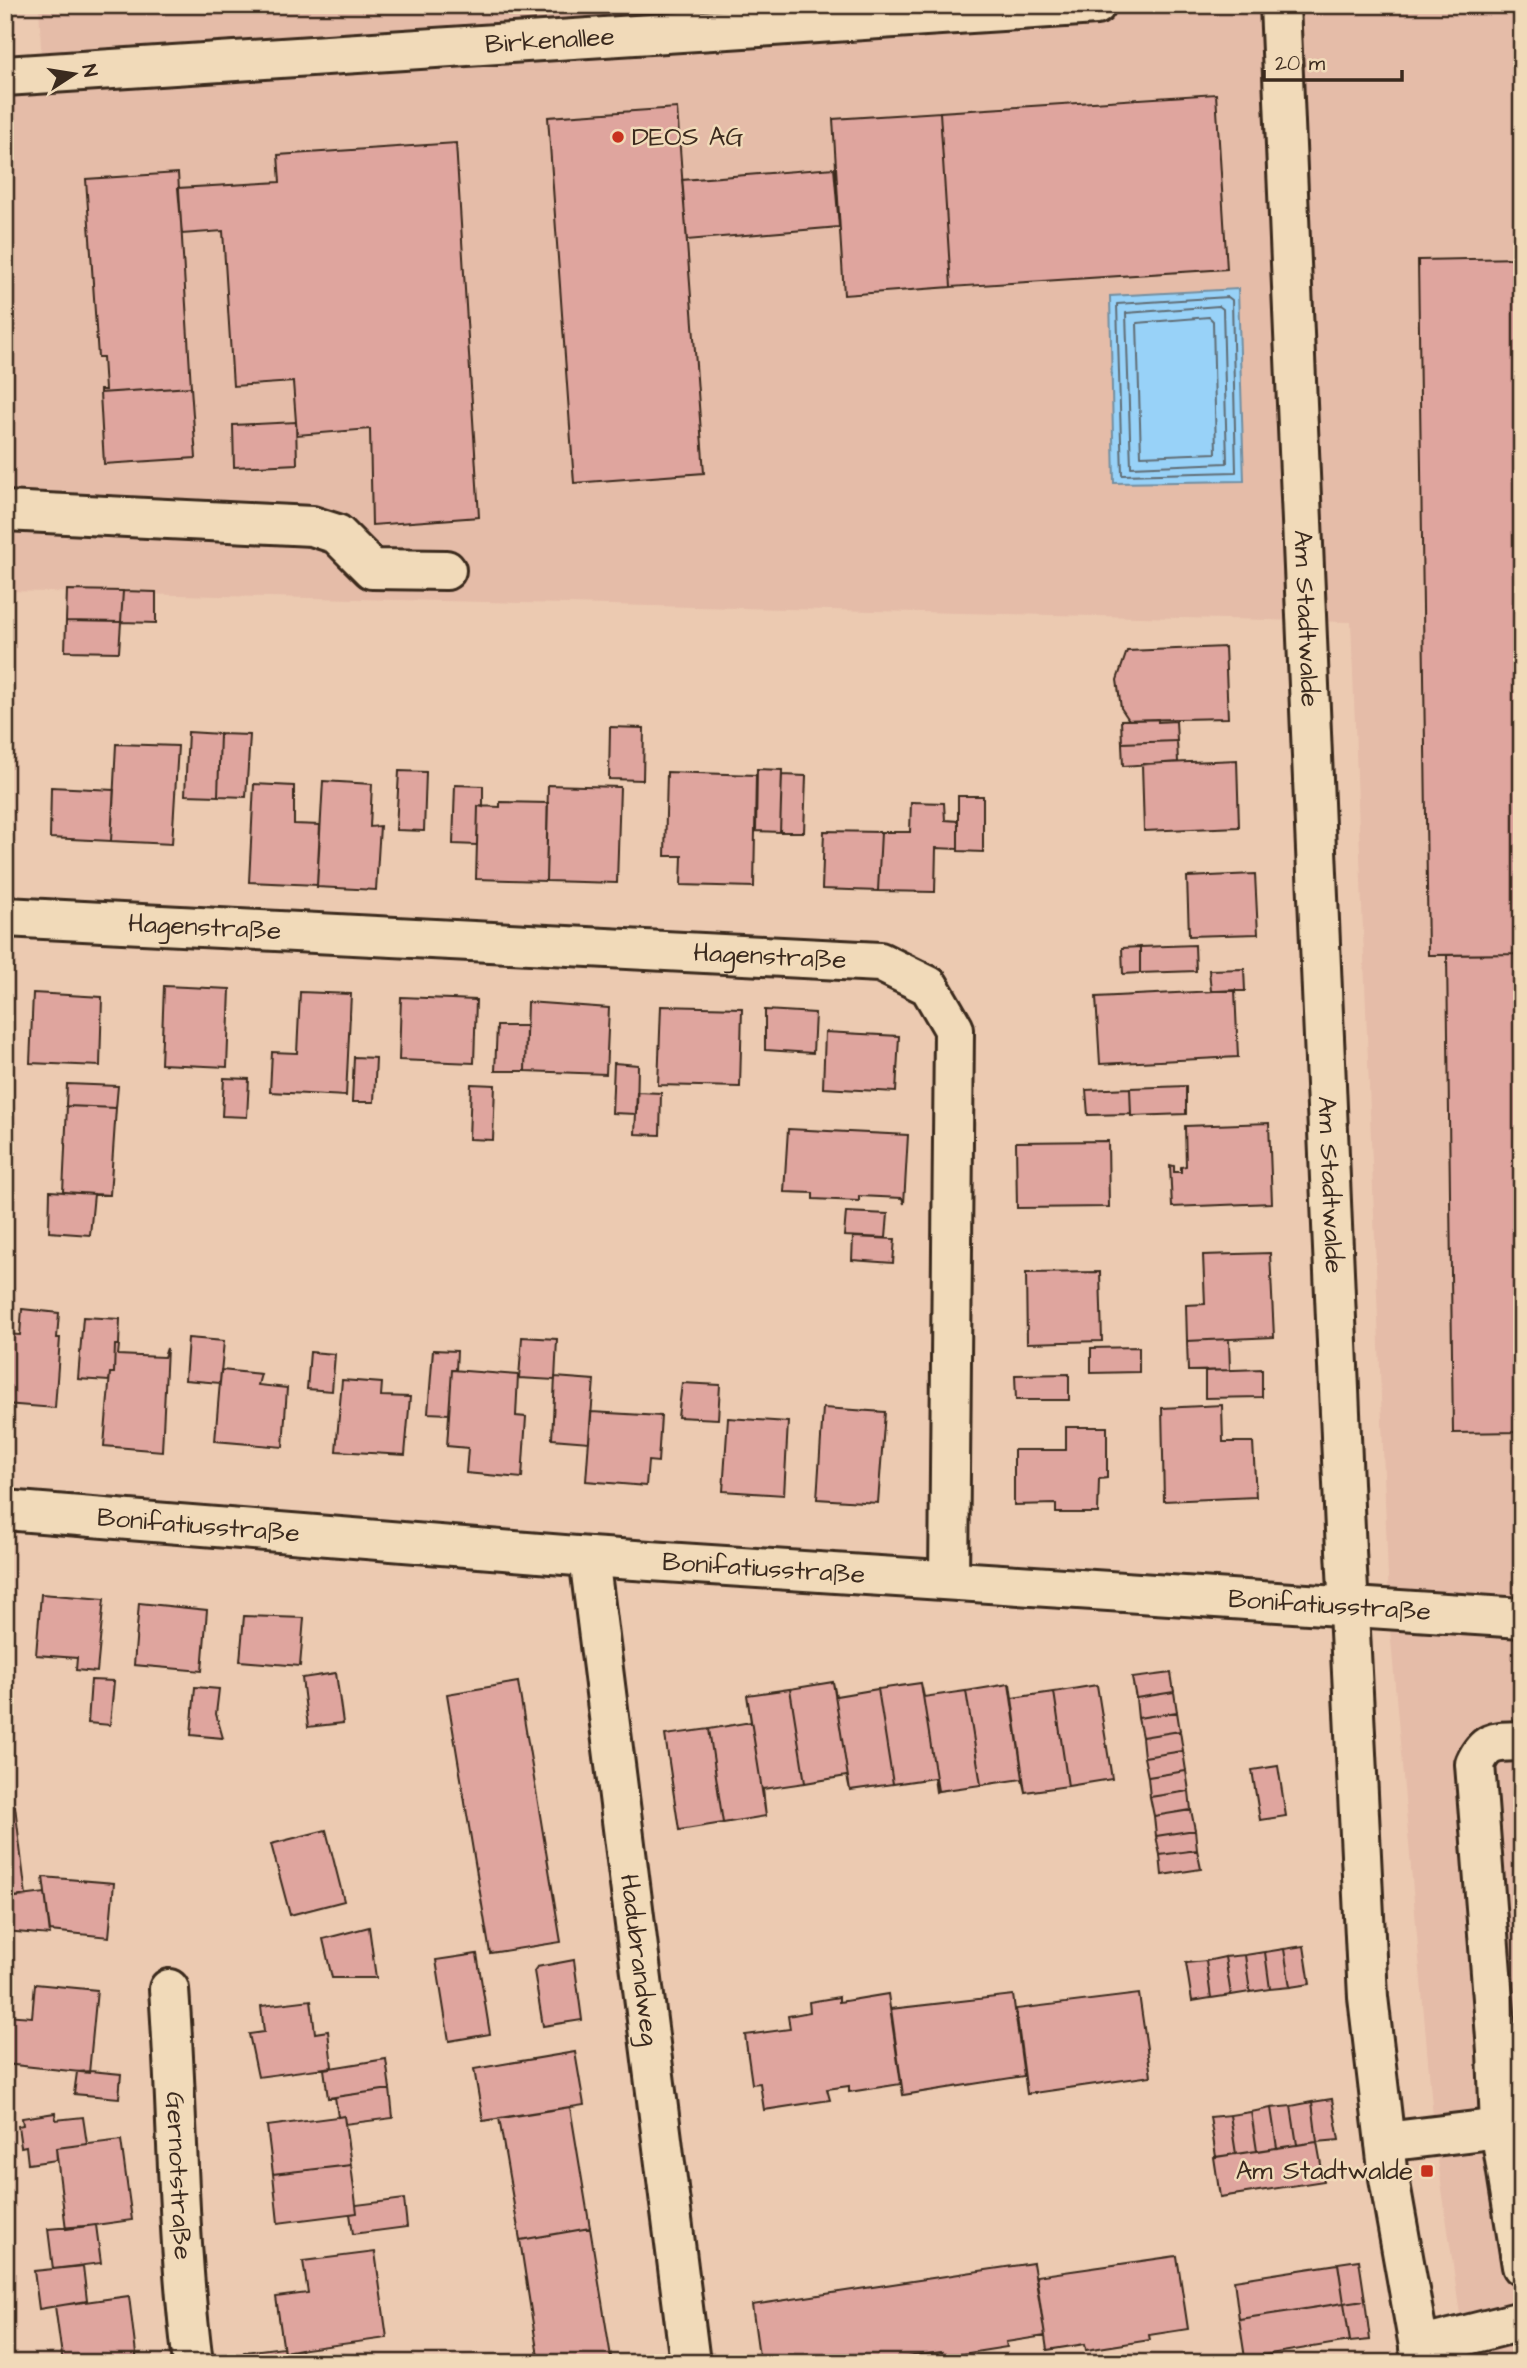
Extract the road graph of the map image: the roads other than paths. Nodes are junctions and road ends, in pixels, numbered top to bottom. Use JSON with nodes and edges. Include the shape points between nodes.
{"nodes":[{"id":1,"x":1096,"y":5,"type":"edge"},
{"id":2,"x":1280,"y":5,"type":"edge"},
{"id":3,"x":5,"y":76,"type":"edge"},
{"id":4,"x":5,"y":511,"type":"edge"},
{"id":5,"x":446,"y":570,"type":"dead end"},
{"id":6,"x":5,"y":917,"type":"edge"},
{"id":7,"x":5,"y":1510,"type":"edge"},
{"id":8,"x":589,"y":1557,"type":"junction"},
{"id":9,"x":949,"y":1580,"type":"junction"},
{"id":10,"x":1349,"y":1607,"type":"junction"},
{"id":11,"x":1522,"y":1618,"type":"edge"},
{"id":12,"x":1522,"y":1741,"type":"edge"},
{"id":13,"x":169,"y":1989,"type":"dead end"},
{"id":14,"x":1509,"y":2050,"type":"edge"},
{"id":15,"x":1500,"y":2128,"type":"junction"},
{"id":16,"x":1385,"y":2142,"type":"junction"},
{"id":17,"x":1522,"y":2266,"type":"edge"},
{"id":18,"x":1522,"y":2321,"type":"edge"},
{"id":19,"x":1420,"y":2355,"type":"edge"},
{"id":20,"x":194,"y":2363,"type":"edge"},
{"id":21,"x":690,"y":2363,"type":"edge"}],
"edges":[{"from":1,"to":3,"type":"street","name":"Birkenallee"},
{"from":2,"to":10,"type":"street","name":"Am Stadtwalde"},
{"from":4,"to":5,"type":"street","via":[[312,526],[337,534],[372,569]]},
{"from":6,"to":9,"type":"street","name":"Hagenstraße","via":[[880,962],[929,986],[954,1029]]},
{"from":7,"to":8,"type":"street","name":"Bonifatiusstraße"},
{"from":8,"to":9,"type":"street","name":"Bonifatiusstraße"},
{"from":8,"to":21,"type":"street","name":"Hadubrandweg"},
{"from":9,"to":10,"type":"street","name":"Bonifatiusstraße"},
{"from":10,"to":11,"type":"street","name":"Bonifatiusstraße"},
{"from":10,"to":16,"type":"street","name":"Am Stadtwalde","via":[[1368,1997]]},
{"from":12,"to":14,"type":"street","via":[[1494,1742],[1482,1749],[1475,1764]]},
{"from":13,"to":20,"type":"street","name":"Gernotstraße","via":[[182,2274]]},
{"from":14,"to":15,"type":"street"},
{"from":15,"to":16,"type":"street"},
{"from":15,"to":17,"type":"street"},
{"from":16,"to":19,"type":"street","name":"Am Stadtwalde"},
{"from":18,"to":19,"type":"street"}]}
